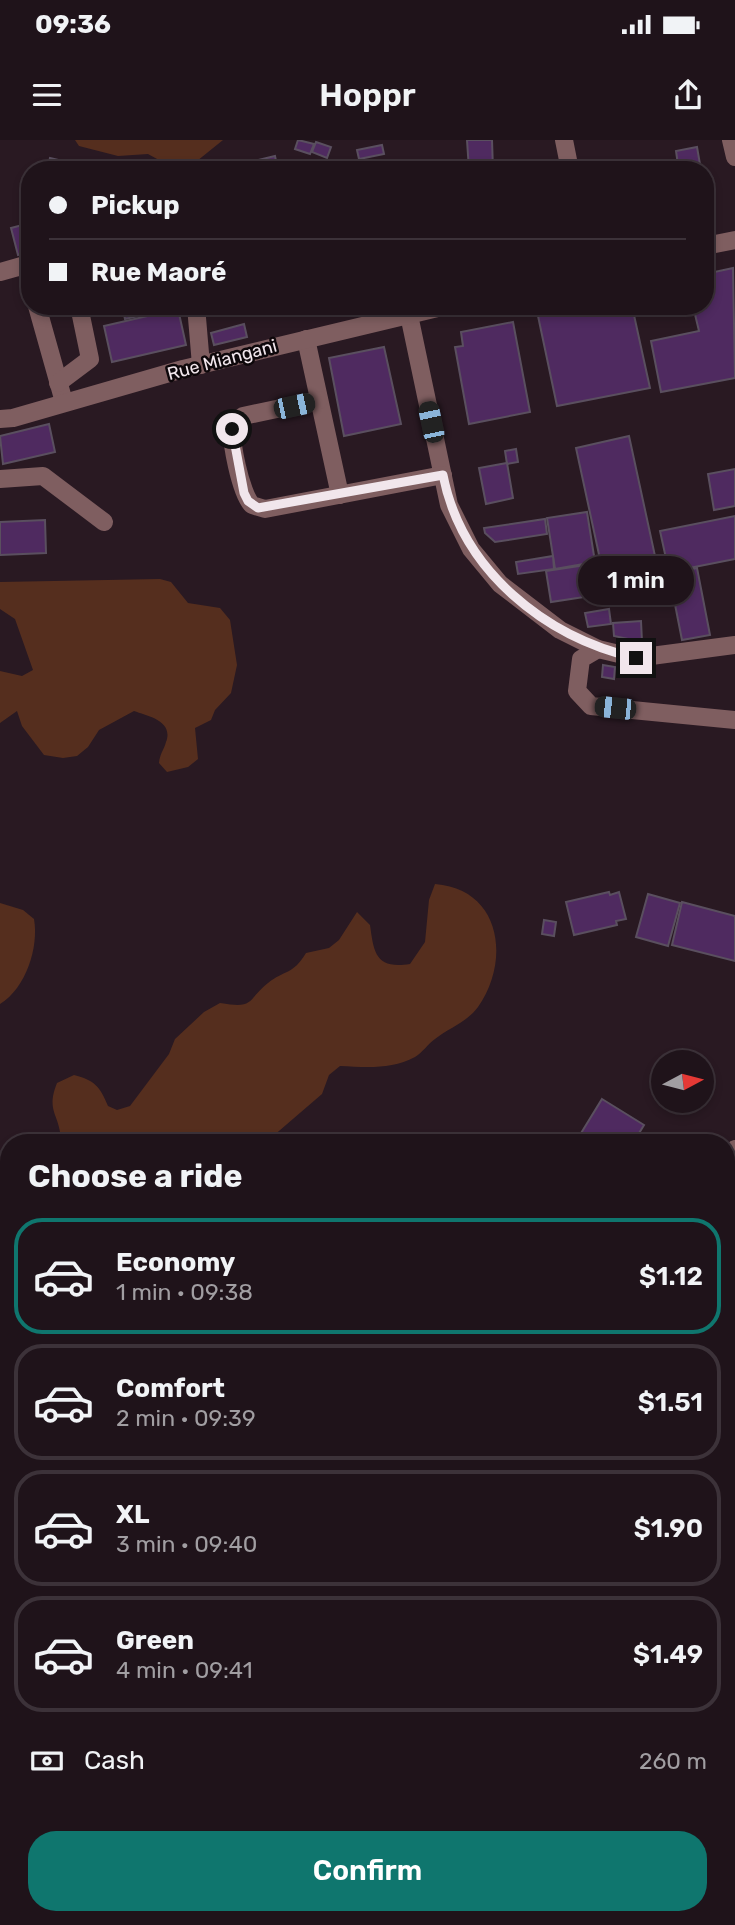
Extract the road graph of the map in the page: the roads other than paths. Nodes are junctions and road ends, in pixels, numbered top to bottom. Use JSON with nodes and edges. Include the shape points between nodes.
{"nodes":[{"id":1,"x":564,"y":140,"type":"edge"},
{"id":2,"x":731,"y":140,"type":"edge"},
{"id":3,"x":735,"y":158,"type":"edge"},
{"id":4,"x":568,"y":161,"type":"edge"},
{"id":5,"x":735,"y":240,"type":"edge"},
{"id":6,"x":714,"y":244,"type":"edge"},
{"id":7,"x":0,"y":272,"type":"edge"},
{"id":8,"x":21,"y":272,"type":"edge"},
{"id":9,"x":39,"y":315,"type":"edge"},
{"id":10,"x":81,"y":315,"type":"edge"},
{"id":11,"x":197,"y":315,"type":"edge"},
{"id":12,"x":408,"y":315,"type":"joint"},
{"id":13,"x":306,"y":339,"type":"junction"},
{"id":14,"x":201,"y":365,"type":"junction"},
{"id":15,"x":58,"y":383,"type":"junction"},
{"id":16,"x":319,"y":400,"type":"junction"},
{"id":17,"x":64,"y":402,"type":"junction"},
{"id":18,"x":0,"y":419,"type":"edge"},
{"id":19,"x":443,"y":475,"type":"junction"},
{"id":20,"x":0,"y":479,"type":"edge"},
{"id":21,"x":340,"y":495,"type":"junction"},
{"id":22,"x":104,"y":522,"type":"dead end"},
{"id":23,"x":735,"y":645,"type":"edge"},
{"id":24,"x":598,"y":649,"type":"junction"},
{"id":25,"x":735,"y":720,"type":"edge"}],
"edges":[{"from":1,"to":4,"type":"street"},
{"from":2,"to":3,"type":"street"},
{"from":5,"to":6,"type":"street"},
{"from":7,"to":8,"type":"street"},
{"from":9,"to":15,"type":"street"},
{"from":10,"to":15,"type":"street","via":[[90,359]]},
{"from":11,"to":14,"type":"street"},
{"from":12,"to":13,"type":"street","name":"Rue Miangani"},
{"from":12,"to":19,"type":"street"},
{"from":13,"to":14,"type":"street","name":"Rue Miangani"},
{"from":13,"to":16,"type":"street"},
{"from":14,"to":17,"type":"street","name":"Rue Miangani"},
{"from":15,"to":17,"type":"street"},
{"from":16,"to":21,"type":"street"},
{"from":16,"to":21,"type":"street","via":[[243,416],[233,423],[244,493],[253,505],[265,509]]},
{"from":17,"to":18,"type":"street","name":"Rue Miangani"},
{"from":19,"to":21,"type":"street"},
{"from":19,"to":24,"type":"street","via":[[449,505],[471,549],[500,584],[559,631]]},
{"from":20,"to":22,"type":"street","via":[[43,476]]},
{"from":23,"to":24,"type":"street","via":[[636,658]]},
{"from":24,"to":25,"type":"street","via":[[581,659],[577,691],[591,706]]}]}
